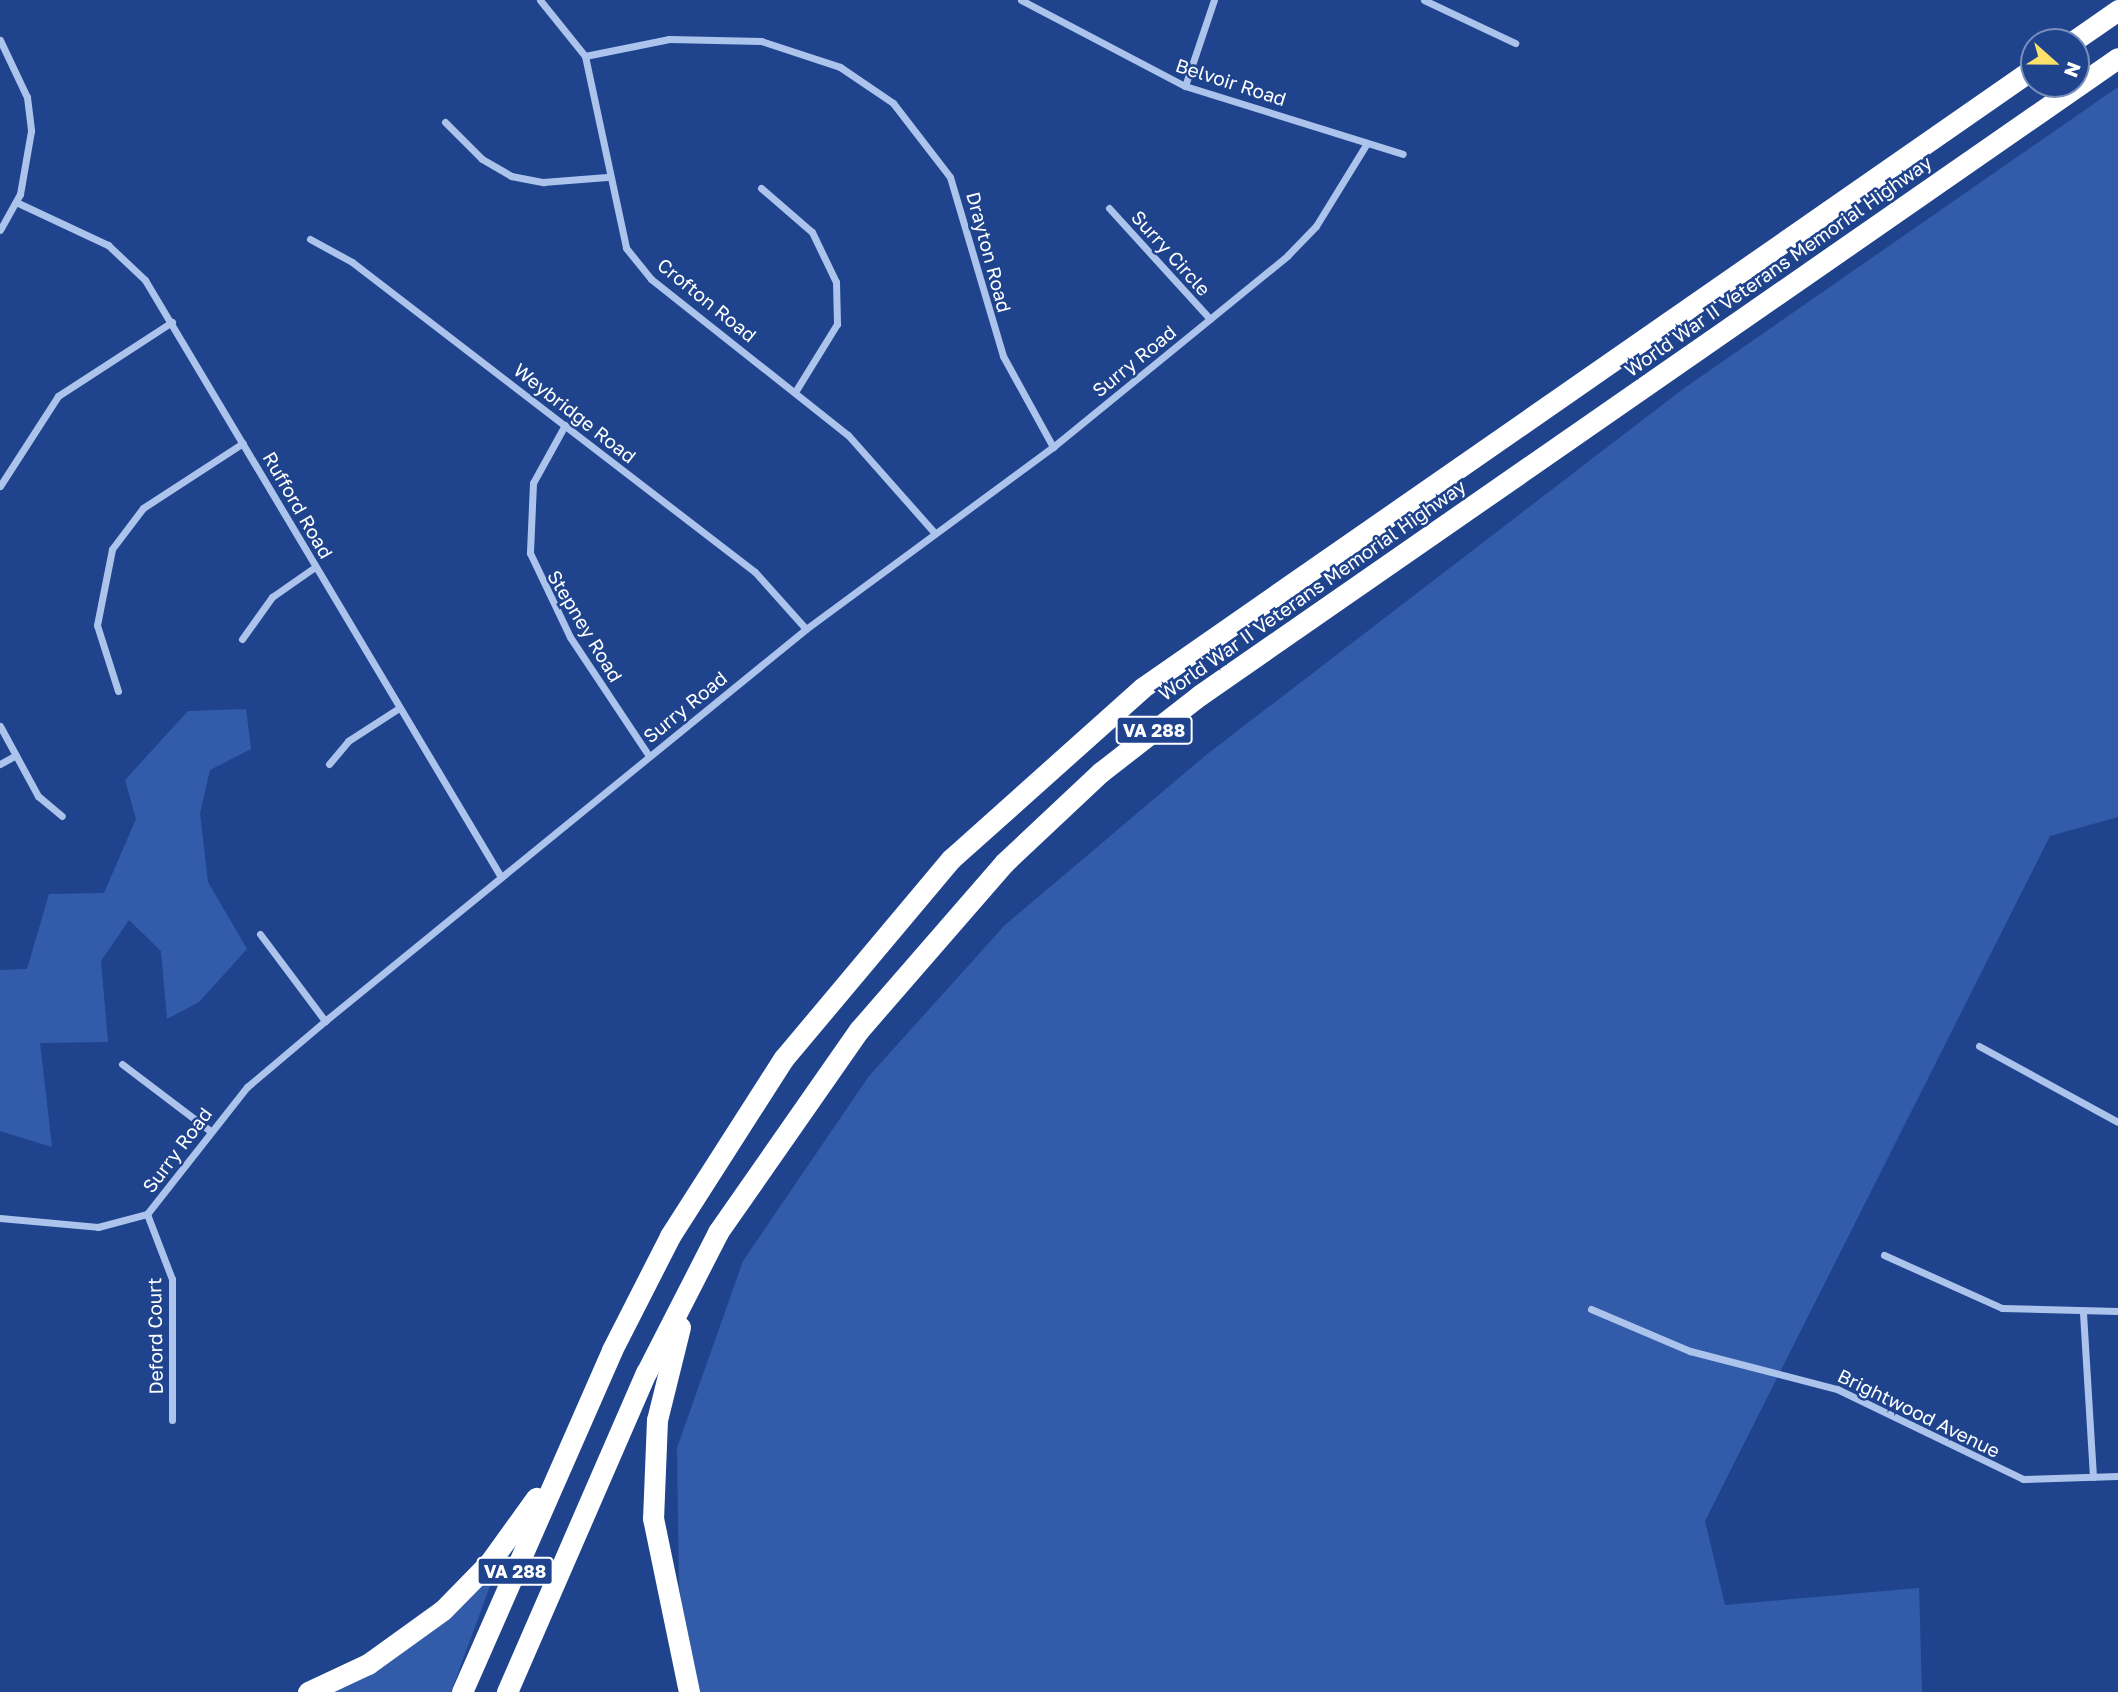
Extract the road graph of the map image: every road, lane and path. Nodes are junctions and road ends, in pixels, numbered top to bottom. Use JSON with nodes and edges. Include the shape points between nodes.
{"nodes":[{"id":1,"x":540,"y":0,"type":"edge"},
{"id":2,"x":1021,"y":0,"type":"edge"},
{"id":3,"x":1214,"y":0,"type":"edge"},
{"id":4,"x":1424,"y":0,"type":"edge"},
{"id":5,"x":2118,"y":10,"type":"edge"},
{"id":6,"x":2090,"y":29,"type":"edge"},
{"id":7,"x":0,"y":40,"type":"edge"},
{"id":8,"x":1515,"y":43,"type":"dead end"},
{"id":9,"x":585,"y":56,"type":"junction"},
{"id":10,"x":2118,"y":58,"type":"edge"},
{"id":11,"x":2020,"y":78,"type":"edge"},
{"id":12,"x":1185,"y":86,"type":"junction"},
{"id":13,"x":445,"y":122,"type":"dead end"},
{"id":14,"x":1367,"y":143,"type":"junction"},
{"id":15,"x":1403,"y":154,"type":"dead end"},
{"id":16,"x":607,"y":177,"type":"junction"},
{"id":17,"x":761,"y":188,"type":"dead end"},
{"id":18,"x":16,"y":202,"type":"junction"},
{"id":19,"x":1109,"y":208,"type":"dead end"},
{"id":20,"x":0,"y":230,"type":"edge"},
{"id":21,"x":310,"y":239,"type":"dead end"},
{"id":22,"x":1210,"y":319,"type":"junction"},
{"id":23,"x":172,"y":322,"type":"junction"},
{"id":24,"x":795,"y":392,"type":"junction"},
{"id":25,"x":565,"y":425,"type":"junction"},
{"id":26,"x":243,"y":443,"type":"junction"},
{"id":27,"x":1053,"y":447,"type":"junction"},
{"id":28,"x":0,"y":485,"type":"edge"},
{"id":29,"x":933,"y":531,"type":"junction"},
{"id":30,"x":315,"y":567,"type":"junction"},
{"id":31,"x":806,"y":629,"type":"junction"},
{"id":32,"x":242,"y":639,"type":"dead end"},
{"id":33,"x":118,"y":691,"type":"dead end"},
{"id":34,"x":399,"y":708,"type":"junction"},
{"id":35,"x":0,"y":726,"type":"edge"},
{"id":36,"x":16,"y":755,"type":"junction"},
{"id":37,"x":649,"y":756,"type":"junction"},
{"id":38,"x":0,"y":764,"type":"edge"},
{"id":39,"x":329,"y":764,"type":"dead end"},
{"id":40,"x":62,"y":816,"type":"dead end"},
{"id":41,"x":501,"y":877,"type":"junction"},
{"id":42,"x":260,"y":934,"type":"dead end"},
{"id":43,"x":325,"y":1021,"type":"junction"},
{"id":44,"x":1979,"y":1046,"type":"dead end"},
{"id":45,"x":122,"y":1064,"type":"dead end"},
{"id":46,"x":2118,"y":1122,"type":"edge"},
{"id":47,"x":209,"y":1130,"type":"junction"},
{"id":48,"x":147,"y":1214,"type":"junction"},
{"id":49,"x":0,"y":1218,"type":"edge"},
{"id":50,"x":1884,"y":1255,"type":"dead end"},
{"id":51,"x":689,"y":1284,"type":"junction"},
{"id":52,"x":1591,"y":1309,"type":"dead end"},
{"id":53,"x":2118,"y":1311,"type":"edge"},
{"id":54,"x":2082,"y":1313,"type":"junction"},
{"id":55,"x":172,"y":1420,"type":"dead end"},
{"id":56,"x":567,"y":1450,"type":"junction"},
{"id":57,"x":2118,"y":1476,"type":"edge"},
{"id":58,"x":2093,"y":1477,"type":"junction"},
{"id":59,"x":308,"y":1692,"type":"edge"},
{"id":60,"x":462,"y":1692,"type":"edge"},
{"id":61,"x":507,"y":1692,"type":"edge"},
{"id":62,"x":689,"y":1692,"type":"edge"}],
"edges":[{"from":1,"to":9,"type":"street","name":"Crofton Road"},
{"from":2,"to":12,"type":"street","name":"Belvoir Road"},
{"from":3,"to":12,"type":"street"},
{"from":4,"to":8,"type":"street"},
{"from":5,"to":6,"type":"highway"},
{"from":7,"to":18,"type":"street","via":[[29,110],[29,153]]},
{"from":9,"to":16,"type":"street","name":"Crofton Road","via":[[597,92]]},
{"from":9,"to":27,"type":"street","name":"Drayton Road","via":[[669,39],[761,41],[839,67],[893,103],[950,177],[1003,356]]},
{"from":10,"to":51,"type":"highway","name":"World War II Veterans Memorial Highway","number":"VA 288","via":[[1268,647],[1101,772],[1004,863],[859,1030],[785,1132]]},
{"from":11,"to":56,"type":"highway","name":"World War II Veterans Memorial Highway","number":"VA 288","via":[[1223,629],[1108,715],[1018,793],[886,930],[778,1067],[670,1236]]},
{"from":12,"to":14,"type":"street","name":"Belvoir Road"},
{"from":13,"to":16,"type":"street","via":[[482,159],[511,176],[543,182]]},
{"from":14,"to":15,"type":"street","name":"Belvoir Road"},
{"from":14,"to":22,"type":"street","name":"Surry Road","via":[[1316,226]]},
{"from":16,"to":24,"type":"street","name":"Crofton Road","via":[[626,248],[651,279]]},
{"from":17,"to":24,"type":"street","via":[[812,232],[836,282],[832,338]]},
{"from":18,"to":20,"type":"street"},
{"from":18,"to":23,"type":"street","name":"Rufford Road","via":[[108,245],[145,280]]},
{"from":19,"to":22,"type":"street","name":"Surry Circle"},
{"from":21,"to":25,"type":"street","name":"Weybridge Road","via":[[352,262]]},
{"from":22,"to":27,"type":"street","name":"Surry Road"},
{"from":23,"to":26,"type":"street","name":"Rufford Road"},
{"from":23,"to":28,"type":"street","via":[[58,396]]},
{"from":24,"to":29,"type":"street","name":"Crofton Road","via":[[848,435]]},
{"from":25,"to":31,"type":"street","name":"Weybridge Road","via":[[755,572]]},
{"from":25,"to":37,"type":"street","name":"Stepney Road","via":[[533,483],[530,552],[570,637]]},
{"from":26,"to":30,"type":"street","name":"Rufford Road"},
{"from":26,"to":33,"type":"street","via":[[142,508],[111,550],[97,625]]},
{"from":27,"to":29,"type":"street","name":"Surry Road"},
{"from":29,"to":31,"type":"street","name":"Surry Road"},
{"from":30,"to":32,"type":"street","via":[[272,597]]},
{"from":30,"to":34,"type":"street","name":"Rufford Road"},
{"from":31,"to":37,"type":"street","name":"Surry Road"},
{"from":34,"to":39,"type":"street","via":[[344,744]]},
{"from":34,"to":41,"type":"street","name":"Rufford Road"},
{"from":35,"to":36,"type":"street"},
{"from":36,"to":38,"type":"street"},
{"from":36,"to":40,"type":"street","via":[[45,804]]},
{"from":37,"to":41,"type":"street","name":"Surry Road"},
{"from":41,"to":43,"type":"street","name":"Surry Road"},
{"from":42,"to":43,"type":"street"},
{"from":43,"to":47,"type":"street","name":"Surry Road","via":[[247,1087]]},
{"from":44,"to":46,"type":"street"},
{"from":45,"to":47,"type":"street"},
{"from":47,"to":48,"type":"street","name":"Surry Road","via":[[170,1193]]},
{"from":48,"to":49,"type":"street","name":"Surry Road","via":[[98,1227]]},
{"from":48,"to":55,"type":"street","name":"Deford Court","via":[[172,1279]]},
{"from":50,"to":54,"type":"street","via":[[2002,1308]]},
{"from":51,"to":61,"type":"highway","name":"World War II Veterans Memorial Highway","number":"VA 288"},
{"from":51,"to":62,"type":"highway","via":[[664,1380],[652,1483],[656,1540]]},
{"from":52,"to":58,"type":"street","name":"Brightwood Avenue","via":[[1690,1351],[1837,1389],[2010,1474],[2040,1481]]},
{"from":53,"to":54,"type":"street"},
{"from":54,"to":58,"type":"street"},
{"from":56,"to":59,"type":"highway","via":[[511,1536],[443,1610],[369,1664]]},
{"from":56,"to":60,"type":"highway","name":"World War II Veterans Memorial Highway","number":"VA 288"},
{"from":57,"to":58,"type":"street","name":"Brightwood Avenue"}]}
